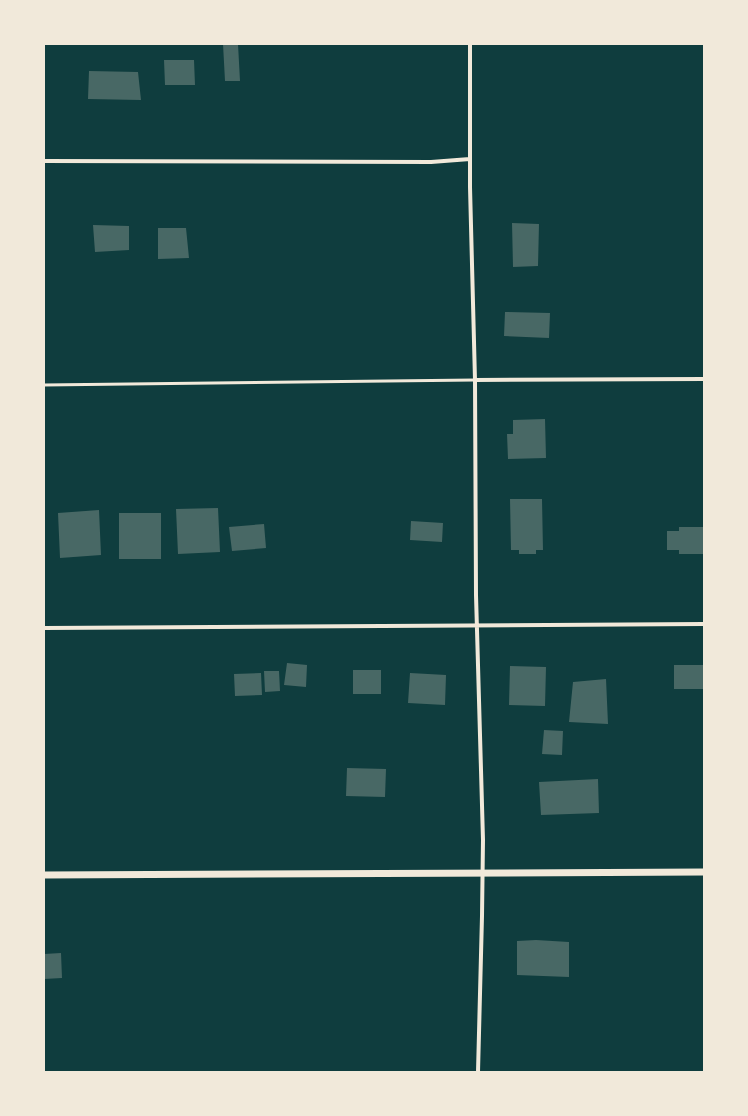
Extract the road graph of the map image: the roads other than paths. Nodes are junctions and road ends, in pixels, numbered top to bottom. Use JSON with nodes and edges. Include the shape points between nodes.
{"nodes":[{"id":1,"x":470,"y":44,"type":"edge"},
{"id":2,"x":470,"y":159,"type":"junction"},
{"id":3,"x":44,"y":161,"type":"edge"},
{"id":4,"x":704,"y":379,"type":"edge"},
{"id":5,"x":475,"y":380,"type":"junction"},
{"id":6,"x":44,"y":385,"type":"edge"},
{"id":7,"x":704,"y":624,"type":"edge"},
{"id":8,"x":478,"y":625,"type":"junction"},
{"id":9,"x":44,"y":628,"type":"edge"},
{"id":10,"x":704,"y":872,"type":"edge"},
{"id":11,"x":483,"y":873,"type":"junction"},
{"id":12,"x":44,"y":875,"type":"edge"},
{"id":13,"x":478,"y":1072,"type":"edge"}],
"edges":[{"from":1,"to":2,"type":"street"},
{"from":2,"to":3,"type":"street","via":[[431,162]]},
{"from":2,"to":5,"type":"street"},
{"from":4,"to":5,"type":"street"},
{"from":5,"to":6,"type":"lane"},
{"from":5,"to":8,"type":"street"},
{"from":7,"to":8,"type":"street"},
{"from":8,"to":9,"type":"street"},
{"from":8,"to":11,"type":"street"},
{"from":10,"to":11,"type":"street"},
{"from":11,"to":12,"type":"street"},
{"from":11,"to":13,"type":"street"}]}
